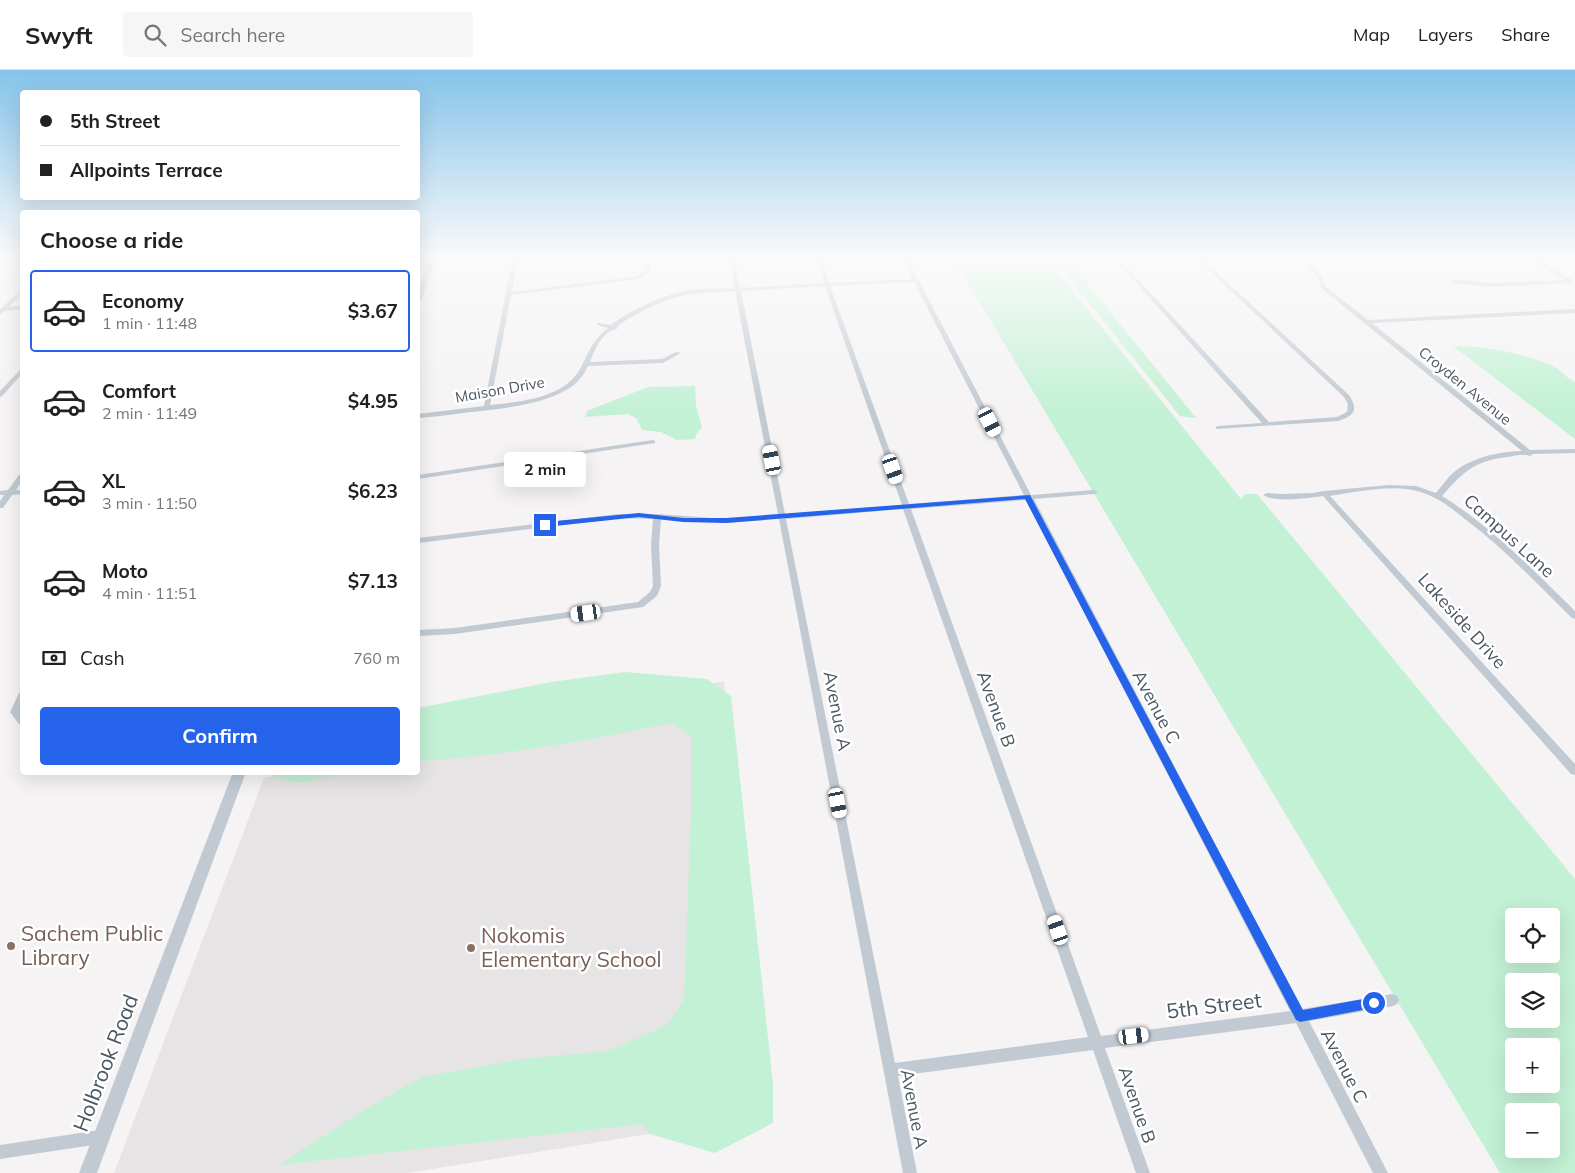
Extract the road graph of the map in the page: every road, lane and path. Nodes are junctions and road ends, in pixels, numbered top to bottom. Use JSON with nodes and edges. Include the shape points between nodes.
{"nodes":[{"id":1,"x":505,"y":307,"type":"edge"},
{"id":2,"x":643,"y":307,"type":"edge"},
{"id":3,"x":741,"y":307,"type":"edge"},
{"id":4,"x":835,"y":307,"type":"edge"},
{"id":5,"x":929,"y":307,"type":"edge"},
{"id":6,"x":1161,"y":307,"type":"edge"},
{"id":7,"x":1252,"y":307,"type":"edge"},
{"id":8,"x":1348,"y":307,"type":"edge"},
{"id":9,"x":20,"y":308,"type":"edge"},
{"id":10,"x":2,"y":310,"type":"edge"},
{"id":11,"x":1575,"y":311,"type":"edge"},
{"id":12,"x":1365,"y":322,"type":"junction"},
{"id":13,"x":599,"y":324,"type":"dead end"},
{"id":14,"x":614,"y":328,"type":"junction"},
{"id":15,"x":678,"y":353,"type":"dead end"},
{"id":16,"x":587,"y":364,"type":"junction"},
{"id":17,"x":20,"y":373,"type":"edge"},
{"id":18,"x":0,"y":395,"type":"edge"},
{"id":19,"x":487,"y":406,"type":"junction"},
{"id":20,"x":420,"y":416,"type":"edge"},
{"id":21,"x":1267,"y":424,"type":"junction"},
{"id":22,"x":1218,"y":428,"type":"dead end"},
{"id":23,"x":653,"y":442,"type":"dead end"},
{"id":24,"x":1575,"y":451,"type":"edge"},
{"id":25,"x":1530,"y":454,"type":"junction"},
{"id":26,"x":420,"y":477,"type":"edge"},
{"id":27,"x":20,"y":480,"type":"edge"},
{"id":28,"x":20,"y":492,"type":"edge"},
{"id":29,"x":1094,"y":492,"type":"dead end"},
{"id":30,"x":10,"y":493,"type":"junction"},
{"id":31,"x":1324,"y":493,"type":"junction"},
{"id":32,"x":0,"y":494,"type":"edge"},
{"id":33,"x":1267,"y":495,"type":"dead end"},
{"id":34,"x":1437,"y":496,"type":"junction"},
{"id":35,"x":1028,"y":497,"type":"junction"},
{"id":36,"x":0,"y":506,"type":"edge"},
{"id":37,"x":906,"y":506,"type":"junction"},
{"id":38,"x":658,"y":516,"type":"junction"},
{"id":39,"x":783,"y":516,"type":"junction"},
{"id":40,"x":420,"y":540,"type":"edge"},
{"id":41,"x":1575,"y":616,"type":"edge"},
{"id":42,"x":420,"y":633,"type":"edge"},
{"id":43,"x":20,"y":701,"type":"edge"},
{"id":44,"x":20,"y":718,"type":"edge"},
{"id":45,"x":1575,"y":771,"type":"edge"},
{"id":46,"x":239,"y":775,"type":"edge"},
{"id":47,"x":1393,"y":1000,"type":"dead end"},
{"id":48,"x":1300,"y":1016,"type":"junction"},
{"id":49,"x":1098,"y":1041,"type":"junction"},
{"id":50,"x":890,"y":1070,"type":"junction"},
{"id":51,"x":100,"y":1137,"type":"junction"},
{"id":52,"x":0,"y":1152,"type":"edge"},
{"id":53,"x":88,"y":1173,"type":"edge"},
{"id":54,"x":910,"y":1173,"type":"edge"},
{"id":55,"x":1143,"y":1173,"type":"edge"},
{"id":56,"x":1381,"y":1173,"type":"edge"}],
"edges":[{"from":1,"to":19,"type":"street"},
{"from":2,"to":14,"type":"street","name":"Maison Drive"},
{"from":3,"to":39,"type":"street","name":"Avenue A"},
{"from":4,"to":37,"type":"street","name":"Avenue B"},
{"from":5,"to":35,"type":"street","name":"Avenue C"},
{"from":6,"to":21,"type":"street"},
{"from":7,"to":21,"type":"street","via":[[1347,396],[1352,405],[1347,416],[1338,419]]},
{"from":8,"to":12,"type":"street","name":"Croyden Avenue"},
{"from":9,"to":10,"type":"street"},
{"from":11,"to":12,"type":"street"},
{"from":12,"to":25,"type":"street","name":"Croyden Avenue"},
{"from":13,"to":14,"type":"street"},
{"from":14,"to":16,"type":"street","name":"Maison Drive","via":[[598,340]]},
{"from":15,"to":16,"type":"street","via":[[663,361]]},
{"from":16,"to":19,"type":"street","name":"Maison Drive","via":[[575,380],[553,394]]},
{"from":17,"to":18,"type":"street"},
{"from":19,"to":20,"type":"street","name":"Maison Drive"},
{"from":21,"to":22,"type":"street"},
{"from":23,"to":26,"type":"street"},
{"from":24,"to":25,"type":"street"},
{"from":25,"to":34,"type":"street","via":[[1476,461],[1457,474]]},
{"from":27,"to":30,"type":"street"},
{"from":28,"to":30,"type":"street"},
{"from":29,"to":35,"type":"street"},
{"from":30,"to":32,"type":"street"},
{"from":30,"to":36,"type":"street"},
{"from":31,"to":33,"type":"street","name":"Campus Lane"},
{"from":31,"to":34,"type":"street","name":"Campus Lane","via":[[1404,488],[1420,489]]},
{"from":31,"to":45,"type":"street","name":"Lakeside Drive"},
{"from":34,"to":41,"type":"street","name":"Campus Lane","via":[[1473,521]]},
{"from":35,"to":37,"type":"street"},
{"from":35,"to":48,"type":"street","name":"Avenue C"},
{"from":37,"to":39,"type":"street"},
{"from":37,"to":49,"type":"street","name":"Avenue B"},
{"from":38,"to":39,"type":"street","via":[[696,521]]},
{"from":38,"to":40,"type":"street","via":[[618,516]]},
{"from":38,"to":42,"type":"street","via":[[654,545],[656,586],[654,594],[640,605],[455,632]]},
{"from":39,"to":50,"type":"street","name":"Avenue A"},
{"from":43,"to":44,"type":"street","via":[[16,712]]},
{"from":46,"to":51,"type":"street","name":"Holbrook Road"},
{"from":47,"to":48,"type":"street","name":"5th Street"},
{"from":48,"to":49,"type":"street","name":"5th Street"},
{"from":48,"to":56,"type":"street","name":"Avenue C"},
{"from":49,"to":50,"type":"street","name":"5th Street"},
{"from":49,"to":55,"type":"street","name":"Avenue B"},
{"from":50,"to":54,"type":"street","name":"Avenue A"},
{"from":51,"to":52,"type":"street"},
{"from":51,"to":53,"type":"street","name":"Holbrook Road"}]}
